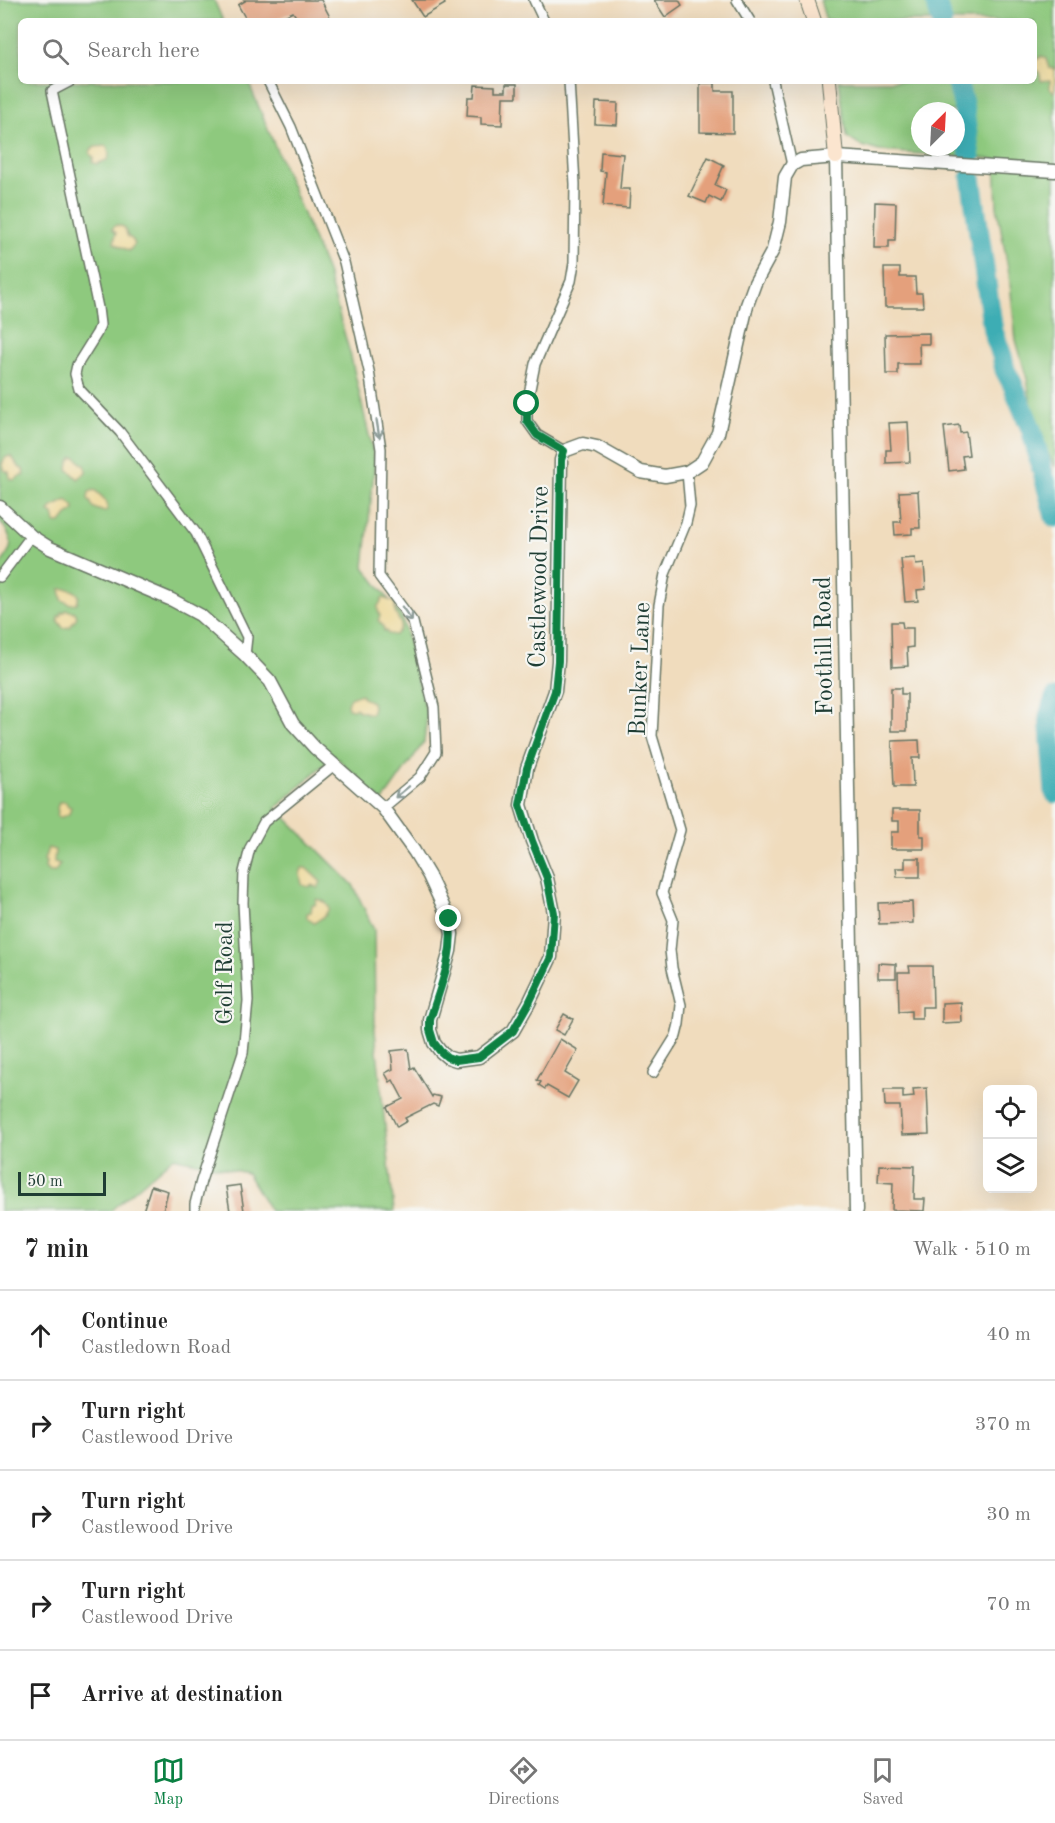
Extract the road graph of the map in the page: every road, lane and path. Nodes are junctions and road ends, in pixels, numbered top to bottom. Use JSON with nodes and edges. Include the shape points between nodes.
{"nodes":[{"id":1,"x":534,"y":0,"type":"edge"},
{"id":2,"x":737,"y":0,"type":"edge"},
{"id":3,"x":807,"y":0,"type":"edge"},
{"id":4,"x":543,"y":18,"type":"edge"},
{"id":5,"x":748,"y":18,"type":"edge"},
{"id":6,"x":813,"y":18,"type":"edge"},
{"id":7,"x":65,"y":84,"type":"edge"},
{"id":8,"x":270,"y":84,"type":"edge"},
{"id":9,"x":569,"y":84,"type":"edge"},
{"id":10,"x":774,"y":84,"type":"edge"},
{"id":11,"x":830,"y":84,"type":"edge"},
{"id":12,"x":836,"y":157,"type":"junction"},
{"id":13,"x":792,"y":165,"type":"junction"},
{"id":14,"x":1055,"y":171,"type":"edge"},
{"id":15,"x":564,"y":451,"type":"junction"},
{"id":16,"x":687,"y":472,"type":"junction"},
{"id":17,"x":0,"y":507,"type":"edge"},
{"id":18,"x":31,"y":536,"type":"junction"},
{"id":19,"x":0,"y":577,"type":"edge"},
{"id":20,"x":245,"y":655,"type":"junction"},
{"id":21,"x":334,"y":765,"type":"junction"},
{"id":22,"x":383,"y":808,"type":"junction"},
{"id":23,"x":654,"y":1073,"type":"dead end"},
{"id":24,"x":195,"y":1211,"type":"edge"},
{"id":25,"x":856,"y":1211,"type":"edge"}],
"edges":[{"from":1,"to":4,"type":"street"},
{"from":2,"to":5,"type":"street"},
{"from":3,"to":6,"type":"main road"},
{"from":7,"to":20,"type":"street","via":[[52,91],[100,325],[77,365],[76,382],[138,454],[196,533],[247,637]]},
{"from":8,"to":22,"type":"street","one_way":true,"via":[[291,127],[344,262],[369,371],[381,449],[379,576],[413,622],[434,707],[436,752],[420,777]]},
{"from":9,"to":15,"type":"street","via":[[575,184],[574,263],[571,281],[535,364],[527,404],[527,421],[537,435]]},
{"from":10,"to":13,"type":"street"},
{"from":11,"to":12,"type":"main road","name":"Foothill Road"},
{"from":12,"to":13,"type":"street","via":[[801,160]]},
{"from":12,"to":14,"type":"street"},
{"from":12,"to":25,"type":"street","name":"Foothill Road"},
{"from":13,"to":16,"type":"street","via":[[785,177],[773,250],[747,305],[718,433],[702,462]]},
{"from":15,"to":16,"type":"street","via":[[583,444],[597,447],[641,472],[665,476]]},
{"from":15,"to":22,"type":"street","name":"Castlewood Drive","via":[[555,691],[527,768],[520,805],[547,878],[554,913],[551,957],[513,1031],[479,1057],[456,1060],[447,1057],[434,1043],[430,1020],[452,934],[429,876]]},
{"from":16,"to":23,"type":"street","name":"Bunker Lane","via":[[690,506],[665,574],[659,605],[652,736],[681,830],[662,893],[673,920],[670,950],[681,1005],[680,1024]]},
{"from":17,"to":18,"type":"street","name":"Castlewood Drive"},
{"from":18,"to":19,"type":"street"},
{"from":18,"to":20,"type":"street","name":"Castlewood Drive","via":[[200,615]]},
{"from":20,"to":21,"type":"street","name":"Castlewood Drive","via":[[270,681],[293,724]]},
{"from":21,"to":22,"type":"street","name":"Castlewood Drive"},
{"from":21,"to":24,"type":"street","name":"Golf Road","via":[[266,821],[250,848],[244,872],[248,1001],[243,1053]]}]}
